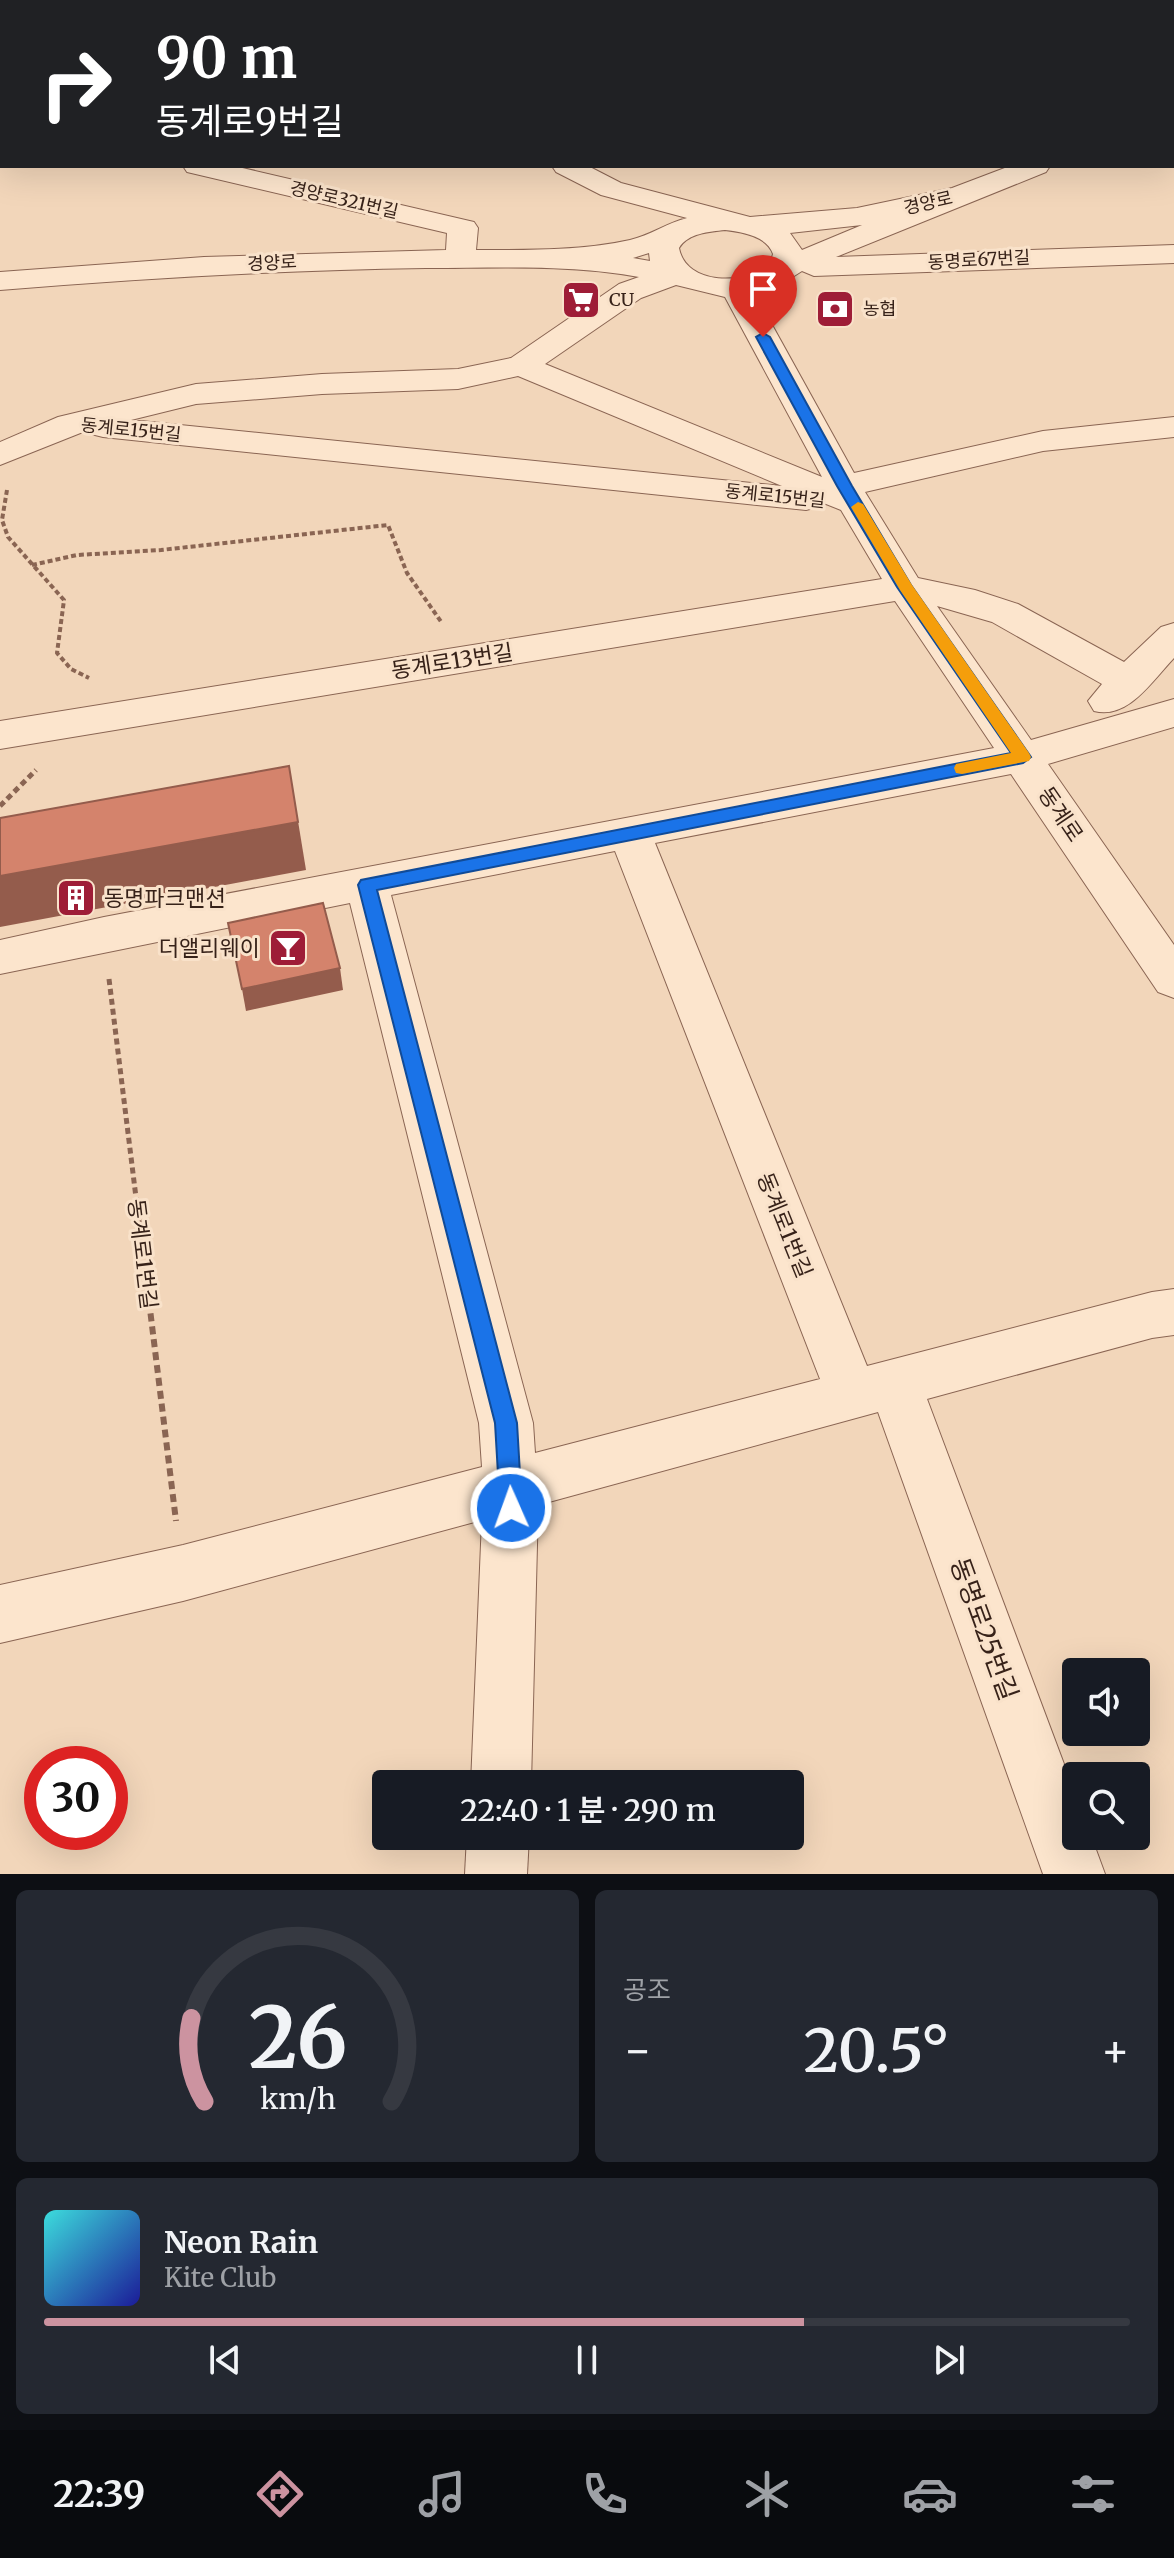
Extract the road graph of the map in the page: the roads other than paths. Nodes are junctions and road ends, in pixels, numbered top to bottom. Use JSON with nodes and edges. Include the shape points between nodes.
{"nodes":[{"id":1,"x":206,"y":168,"type":"edge"},
{"id":2,"x":570,"y":168,"type":"edge"},
{"id":3,"x":1031,"y":168,"type":"edge"},
{"id":4,"x":611,"y":189,"type":"junction"},
{"id":5,"x":961,"y":195,"type":"junction"},
{"id":6,"x":747,"y":224,"type":"junction"},
{"id":7,"x":669,"y":238,"type":"junction"},
{"id":8,"x":1174,"y":254,"type":"edge"},
{"id":9,"x":460,"y":258,"type":"junction"},
{"id":10,"x":545,"y":259,"type":"junction"},
{"id":11,"x":783,"y":268,"type":"junction"},
{"id":12,"x":676,"y":275,"type":"junction"},
{"id":13,"x":0,"y":281,"type":"edge"},
{"id":14,"x":736,"y":288,"type":"junction"},
{"id":15,"x":521,"y":366,"type":"junction"},
{"id":16,"x":70,"y":424,"type":"junction"},
{"id":17,"x":1174,"y":427,"type":"edge"},
{"id":18,"x":3,"y":444,"type":"edge"},
{"id":19,"x":850,"y":495,"type":"junction"},
{"id":20,"x":905,"y":587,"type":"junction"},
{"id":21,"x":1174,"y":636,"type":"edge"},
{"id":22,"x":1130,"y":682,"type":"junction"},
{"id":23,"x":1174,"y":713,"type":"edge"},
{"id":24,"x":0,"y":735,"type":"edge"},
{"id":25,"x":1023,"y":757,"type":"junction"},
{"id":26,"x":629,"y":832,"type":"junction"},
{"id":27,"x":367,"y":885,"type":"junction"},
{"id":28,"x":0,"y":957,"type":"edge"},
{"id":29,"x":1174,"y":980,"type":"edge"},
{"id":30,"x":1174,"y":1312,"type":"edge"},
{"id":31,"x":874,"y":1390,"type":"junction"},
{"id":32,"x":511,"y":1484,"type":"junction"},
{"id":33,"x":0,"y":1614,"type":"edge"},
{"id":34,"x":502,"y":1770,"type":"edge"},
{"id":35,"x":497,"y":1850,"type":"edge"},
{"id":36,"x":496,"y":1874,"type":"edge"},
{"id":37,"x":1074,"y":1874,"type":"edge"}],
"edges":[{"from":1,"to":9,"type":"street","name":"경양로321번길","via":[[463,228]]},
{"from":2,"to":4,"type":"street"},
{"from":3,"to":5,"type":"street","name":"경양로"},
{"from":4,"to":6,"type":"street"},
{"from":4,"to":7,"type":"street"},
{"from":5,"to":6,"type":"street","name":"경양로","via":[[841,221]]},
{"from":5,"to":11,"type":"street","name":"경양로"},
{"from":6,"to":7,"type":"street","name":"경양로","via":[[700,223]]},
{"from":6,"to":11,"type":"street","via":[[779,239],[788,258]]},
{"from":7,"to":10,"type":"street","name":"경양로","via":[[632,249]]},
{"from":7,"to":12,"type":"street","via":[[662,256]]},
{"from":8,"to":11,"type":"street","name":"동명로67번길"},
{"from":9,"to":10,"type":"street","name":"경양로"},
{"from":9,"to":13,"type":"street","name":"경양로"},
{"from":10,"to":12,"type":"street","name":"경양로"},
{"from":11,"to":14,"type":"street","name":"경양로","via":[[765,281]]},
{"from":12,"to":14,"type":"street","name":"경양로","via":[[710,287]]},
{"from":12,"to":15,"type":"street","via":[[630,291]]},
{"from":14,"to":19,"type":"street","name":"동계로"},
{"from":15,"to":16,"type":"street","name":"동계로15번길","via":[[458,379],[196,394]]},
{"from":15,"to":19,"type":"street","name":"동계로15번길"},
{"from":16,"to":18,"type":"street","name":"동계로15번길"},
{"from":16,"to":19,"type":"street","name":"동계로15번길"},
{"from":17,"to":19,"type":"street","via":[[1043,441]]},
{"from":19,"to":20,"type":"street","name":"동계로"},
{"from":20,"to":22,"type":"street","via":[[1005,613]]},
{"from":20,"to":24,"type":"street","name":"동계로13번길"},
{"from":20,"to":25,"type":"street","name":"동계로"},
{"from":21,"to":22,"type":"street"},
{"from":22,"to":25,"type":"street"},
{"from":23,"to":25,"type":"street"},
{"from":25,"to":26,"type":"street"},
{"from":25,"to":29,"type":"street","name":"동계로"},
{"from":26,"to":27,"type":"street"},
{"from":26,"to":31,"type":"street","name":"동계로1번길"},
{"from":27,"to":28,"type":"street"},
{"from":27,"to":32,"type":"street","via":[[506,1423]]},
{"from":30,"to":31,"type":"street"},
{"from":31,"to":32,"type":"street"},
{"from":31,"to":37,"type":"street","name":"동명로25번길"},
{"from":32,"to":33,"type":"street","via":[[183,1573]]},
{"from":32,"to":34,"type":"street"},
{"from":35,"to":36,"type":"street"}]}
